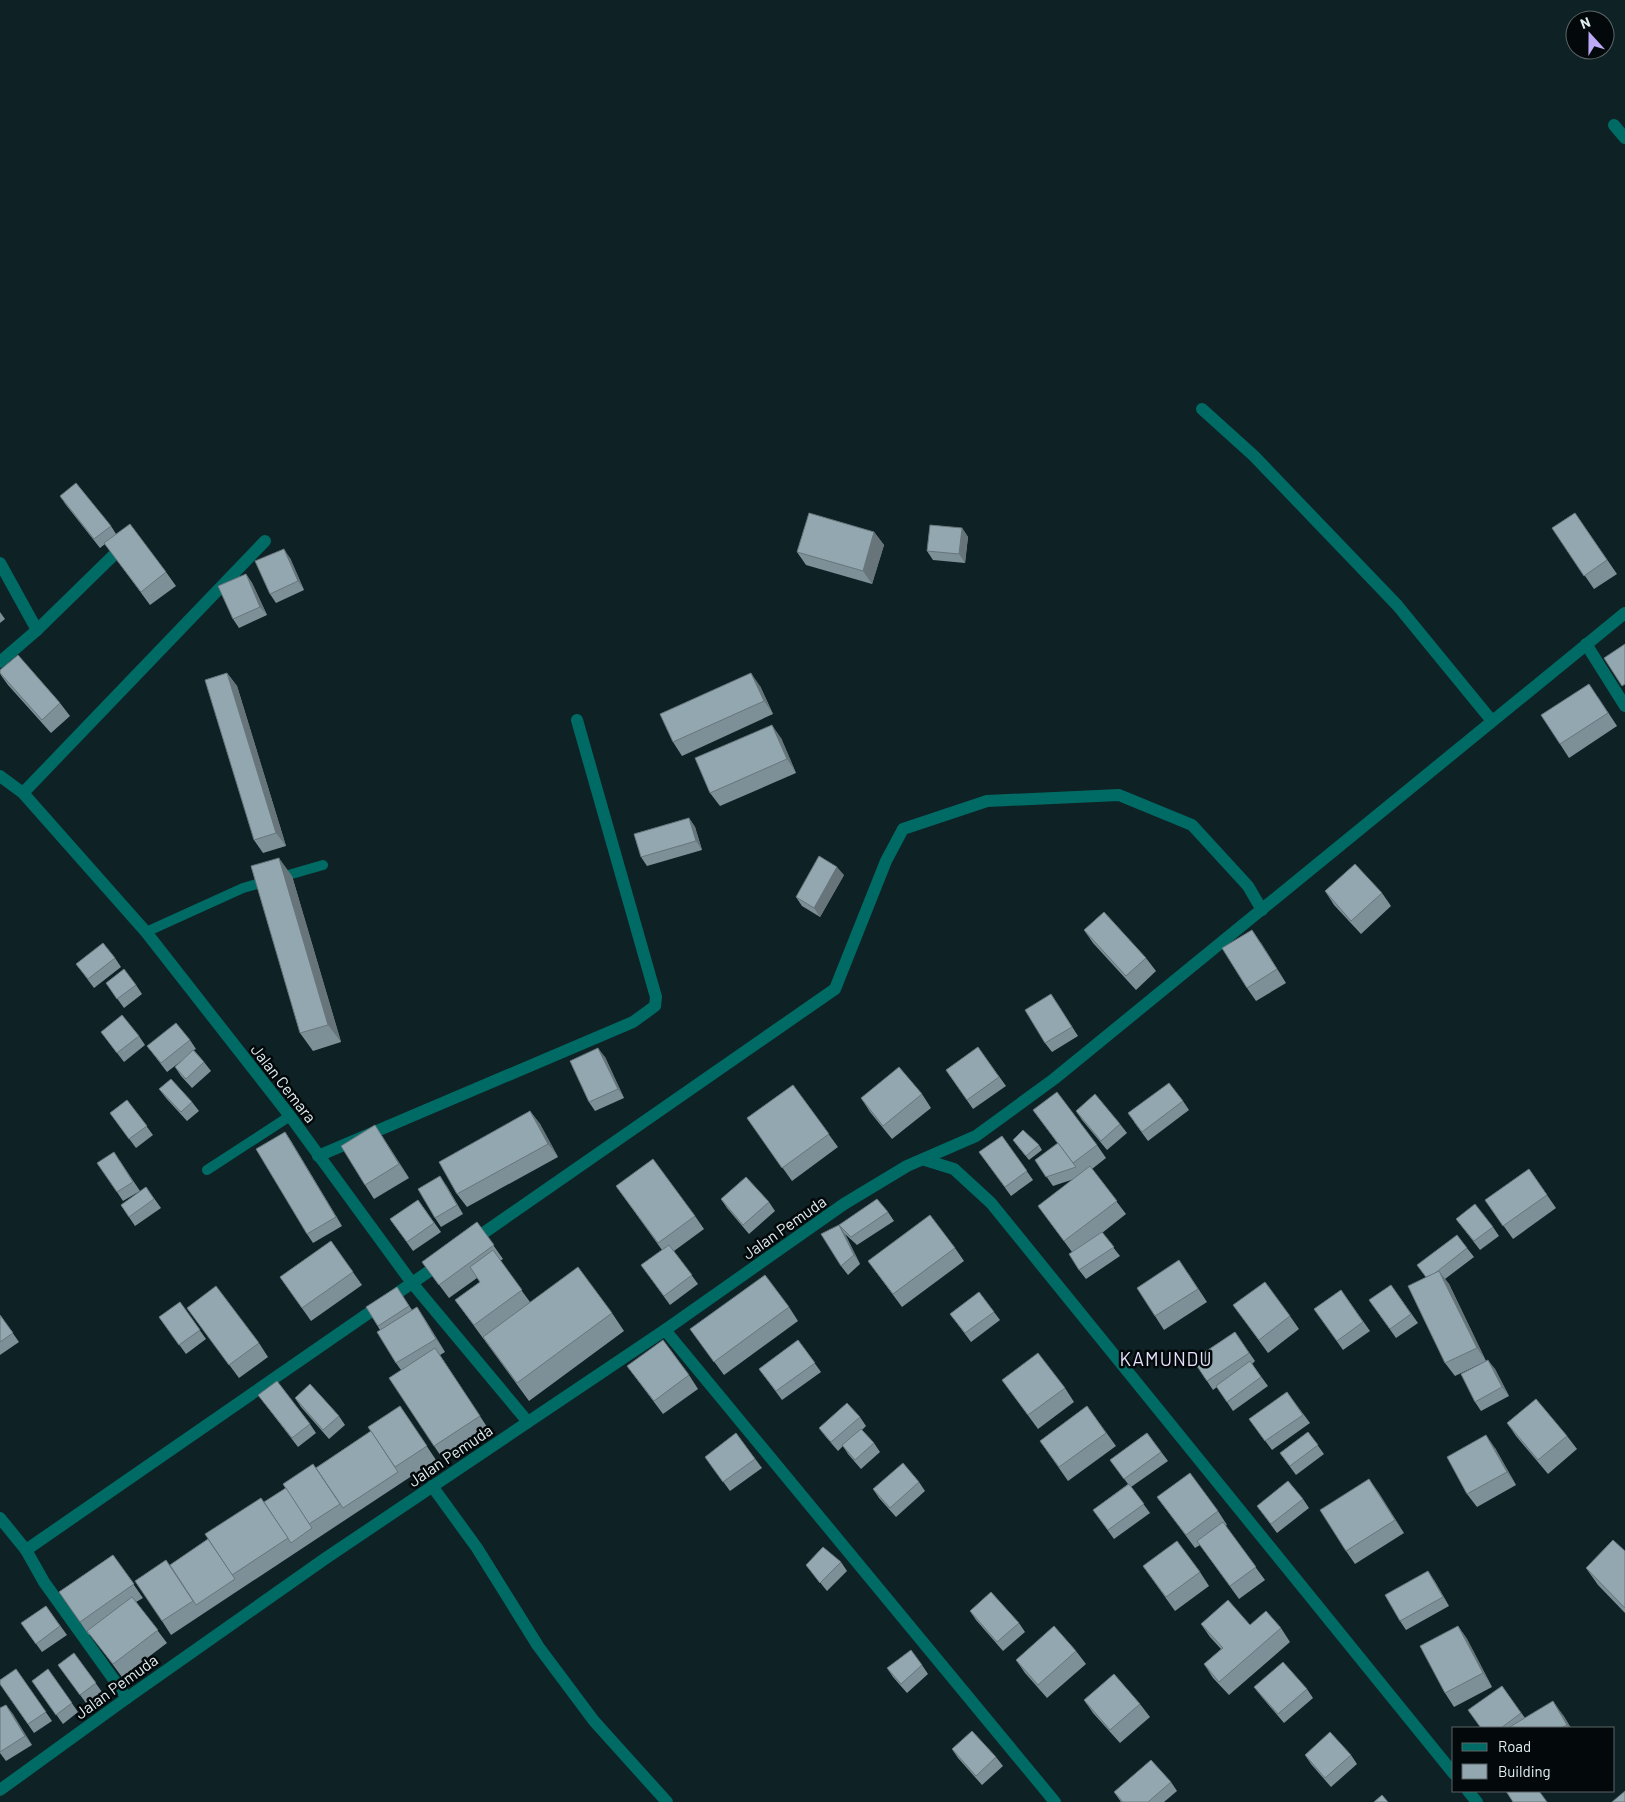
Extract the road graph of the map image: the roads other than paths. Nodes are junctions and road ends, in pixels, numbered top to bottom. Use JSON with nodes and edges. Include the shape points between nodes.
{"nodes":[{"id":1,"x":1614,"y":125,"type":"dead end"},
{"id":2,"x":1625,"y":138,"type":"edge"},
{"id":3,"x":1202,"y":409,"type":"dead end"},
{"id":4,"x":135,"y":534,"type":"edge"},
{"id":5,"x":265,"y":541,"type":"dead end"},
{"id":6,"x":0,"y":563,"type":"edge"},
{"id":7,"x":1625,"y":613,"type":"edge"},
{"id":8,"x":37,"y":630,"type":"junction"},
{"id":9,"x":1586,"y":644,"type":"junction"},
{"id":10,"x":0,"y":662,"type":"edge"},
{"id":11,"x":1625,"y":706,"type":"edge"},
{"id":12,"x":576,"y":720,"type":"dead end"},
{"id":13,"x":1492,"y":721,"type":"junction"},
{"id":14,"x":0,"y":776,"type":"edge"},
{"id":15,"x":23,"y":793,"type":"junction"},
{"id":16,"x":323,"y":865,"type":"dead end"},
{"id":17,"x":1262,"y":910,"type":"junction"},
{"id":18,"x":146,"y":932,"type":"junction"},
{"id":19,"x":290,"y":1116,"type":"junction"},
{"id":20,"x":318,"y":1156,"type":"junction"},
{"id":21,"x":925,"y":1160,"type":"junction"},
{"id":22,"x":207,"y":1170,"type":"dead end"},
{"id":23,"x":412,"y":1283,"type":"junction"},
{"id":24,"x":665,"y":1330,"type":"junction"},
{"id":25,"x":528,"y":1422,"type":"junction"},
{"id":26,"x":432,"y":1486,"type":"junction"},
{"id":27,"x":0,"y":1518,"type":"edge"},
{"id":28,"x":26,"y":1550,"type":"junction"},
{"id":29,"x":127,"y":1698,"type":"junction"},
{"id":30,"x":1452,"y":1772,"type":"edge"},
{"id":31,"x":0,"y":1790,"type":"edge"},
{"id":32,"x":1469,"y":1792,"type":"edge"},
{"id":33,"x":667,"y":1802,"type":"edge"},
{"id":34,"x":1054,"y":1802,"type":"edge"},
{"id":35,"x":1477,"y":1802,"type":"edge"}],
"edges":[{"from":1,"to":2,"type":"street"},
{"from":3,"to":13,"type":"street","via":[[1254,456],[1397,605]]},
{"from":4,"to":8,"type":"street"},
{"from":5,"to":15,"type":"street"},
{"from":6,"to":8,"type":"street"},
{"from":7,"to":9,"type":"street","name":"Jalan Pemuda"},
{"from":8,"to":10,"type":"street"},
{"from":9,"to":11,"type":"street"},
{"from":9,"to":13,"type":"street","name":"Jalan Pemuda"},
{"from":12,"to":20,"type":"street","via":[[656,997],[655,1006],[633,1022]]},
{"from":13,"to":17,"type":"street","name":"Jalan Pemuda"},
{"from":14,"to":15,"type":"street","name":"Jalan Cemara"},
{"from":15,"to":18,"type":"street","name":"Jalan Cemara"},
{"from":16,"to":18,"type":"lane","via":[[243,888]]},
{"from":17,"to":21,"type":"street","name":"Jalan Pemuda","via":[[1062,1074],[976,1136]]},
{"from":17,"to":23,"type":"street","via":[[1248,886],[1192,825],[1119,795],[987,801],[904,828],[886,861],[835,989]]},
{"from":18,"to":19,"type":"street","name":"Jalan Cemara"},
{"from":19,"to":20,"type":"street","name":"Jalan Cemara"},
{"from":19,"to":22,"type":"lane"},
{"from":20,"to":23,"type":"street","name":"Jalan Cemara"},
{"from":21,"to":24,"type":"street","name":"Jalan Pemuda","via":[[907,1166],[844,1204]]},
{"from":21,"to":30,"type":"street","via":[[954,1169],[991,1203]]},
{"from":23,"to":25,"type":"street","name":"Jalan Cemara"},
{"from":23,"to":28,"type":"street"},
{"from":24,"to":25,"type":"street","name":"Jalan Pemuda"},
{"from":24,"to":34,"type":"street"},
{"from":25,"to":26,"type":"street","name":"Jalan Pemuda"},
{"from":26,"to":29,"type":"street","name":"Jalan Pemuda"},
{"from":26,"to":33,"type":"street","via":[[477,1548],[544,1653],[594,1721]]},
{"from":27,"to":28,"type":"street"},
{"from":28,"to":29,"type":"street","via":[[44,1582]]},
{"from":29,"to":31,"type":"street","name":"Jalan Pemuda"},
{"from":32,"to":35,"type":"street"}]}
